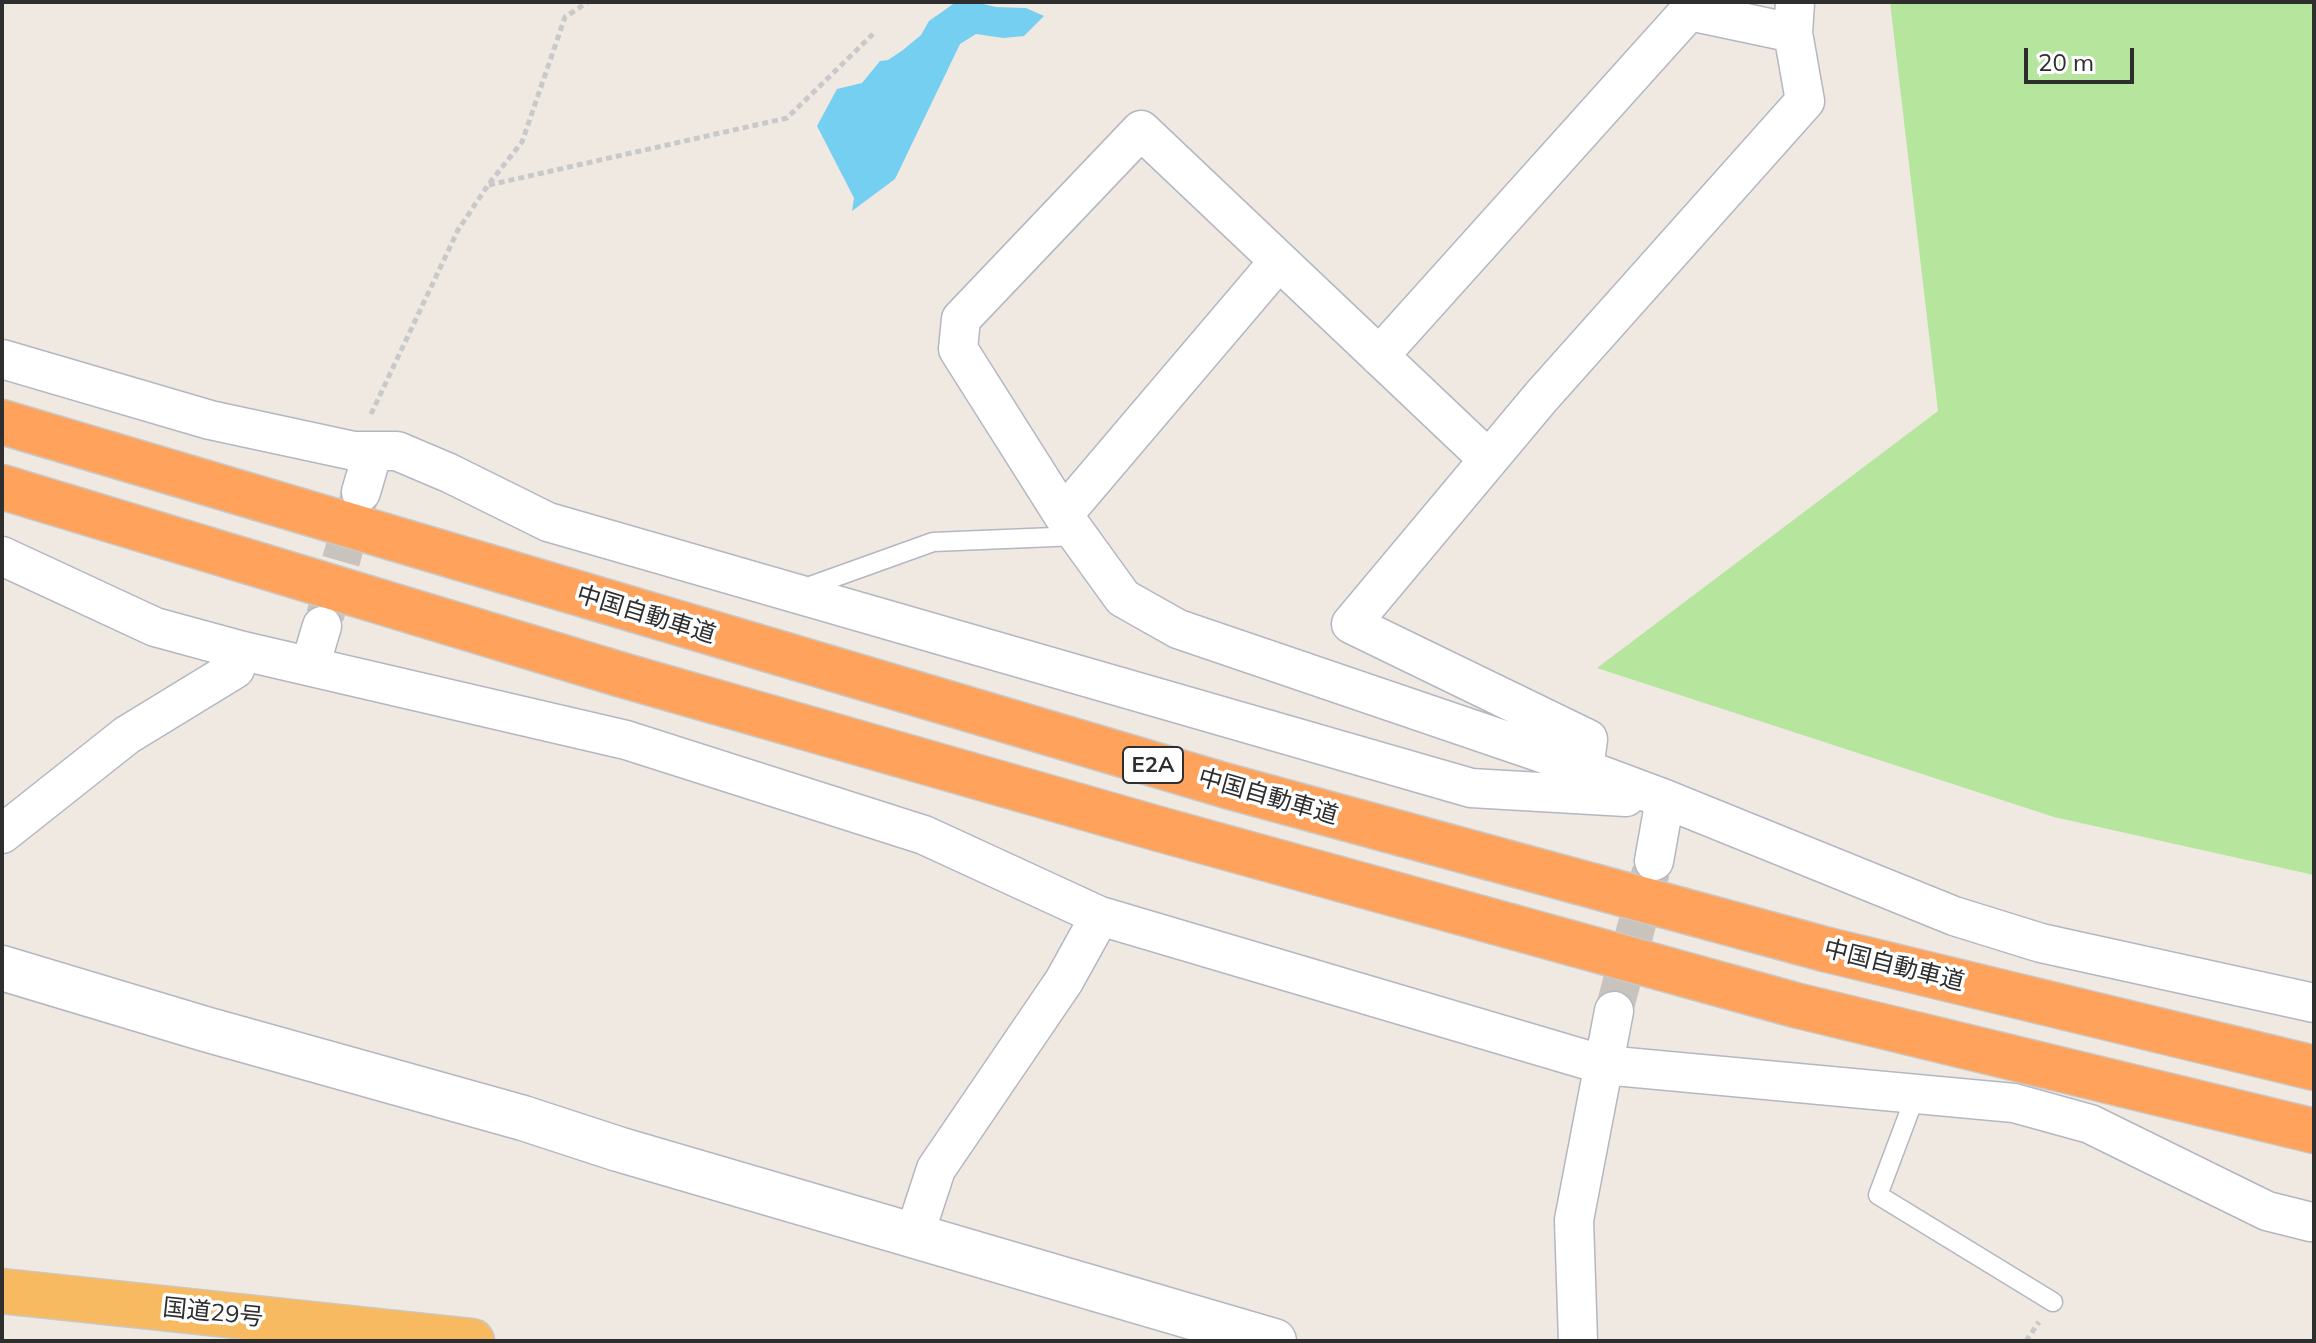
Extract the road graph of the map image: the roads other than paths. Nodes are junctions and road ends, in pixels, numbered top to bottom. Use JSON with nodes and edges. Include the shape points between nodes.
{"nodes":[{"id":1,"x":1794,"y":18,"type":"edge"},
{"id":2,"x":1279,"y":261,"type":"junction"},
{"id":3,"x":1379,"y":356,"type":"junction"},
{"id":4,"x":2,"y":359,"type":"edge"},
{"id":5,"x":2,"y":422,"type":"edge"},
{"id":6,"x":363,"y":451,"type":"junction"},
{"id":7,"x":1488,"y":459,"type":"junction"},
{"id":8,"x":2,"y":487,"type":"edge"},
{"id":9,"x":361,"y":492,"type":"tunnel mouth"},
{"id":10,"x":1071,"y":526,"type":"junction"},
{"id":11,"x":2,"y":556,"type":"edge"},
{"id":12,"x":792,"y":593,"type":"junction"},
{"id":13,"x":322,"y":626,"type":"tunnel mouth"},
{"id":14,"x":243,"y":651,"type":"junction"},
{"id":15,"x":310,"y":666,"type":"junction"},
{"id":16,"x":1584,"y":769,"type":"junction"},
{"id":17,"x":1665,"y":799,"type":"junction"},
{"id":18,"x":2,"y":834,"type":"edge"},
{"id":19,"x":1654,"y":861,"type":"tunnel mouth"},
{"id":20,"x":1100,"y":916,"type":"junction"},
{"id":21,"x":2,"y":968,"type":"edge"},
{"id":22,"x":2314,"y":1003,"type":"edge"},
{"id":23,"x":1614,"y":1011,"type":"tunnel mouth"},
{"id":24,"x":1604,"y":1065,"type":"junction"},
{"id":25,"x":2314,"y":1068,"type":"edge"},
{"id":26,"x":1916,"y":1094,"type":"junction"},
{"id":27,"x":2314,"y":1131,"type":"edge"},
{"id":28,"x":2311,"y":1222,"type":"dead end"},
{"id":29,"x":914,"y":1236,"type":"junction"},
{"id":30,"x":2,"y":1291,"type":"edge"},
{"id":31,"x":2053,"y":1302,"type":"dead end"},
{"id":32,"x":472,"y":1341,"type":"edge"},
{"id":33,"x":1274,"y":1341,"type":"edge"},
{"id":34,"x":1578,"y":1341,"type":"edge"}],
"edges":[{"from":1,"to":3,"type":"street","via":[[1689,11]]},
{"from":1,"to":7,"type":"street","via":[[1805,101]]},
{"from":2,"to":3,"type":"street"},
{"from":2,"to":10,"type":"street"},
{"from":2,"to":10,"type":"street","via":[[1141,130],[961,319],[958,349]]},
{"from":3,"to":7,"type":"street"},
{"from":4,"to":6,"type":"street","via":[[210,420]]},
{"from":5,"to":25,"type":"highway","name":"中国自動車道","number":"E2A","via":[[1227,786],[1824,949]]},
{"from":6,"to":9,"type":"street"},
{"from":6,"to":12,"type":"street","via":[[397,451],[548,522]]},
{"from":7,"to":16,"type":"street","via":[[1351,624],[1588,739]]},
{"from":8,"to":27,"type":"highway","number":"E2A","via":[[622,675],[1159,829],[1795,1005]]},
{"from":10,"to":12,"type":"lane","via":[[933,542]]},
{"from":10,"to":16,"type":"street","via":[[1123,598],[1178,629]]},
{"from":11,"to":14,"type":"street","via":[[155,627]]},
{"from":12,"to":17,"type":"street","via":[[1471,788]]},
{"from":13,"to":15,"type":"street"},
{"from":14,"to":15,"type":"street"},
{"from":14,"to":18,"type":"street","via":[[235,669],[127,735]]},
{"from":15,"to":20,"type":"street","via":[[656,749],[924,835]]},
{"from":16,"to":17,"type":"street"},
{"from":17,"to":19,"type":"street"},
{"from":17,"to":22,"type":"street","via":[[1954,916],[2041,943]]},
{"from":20,"to":24,"type":"street"},
{"from":20,"to":29,"type":"street","via":[[1064,981],[936,1169]]},
{"from":21,"to":29,"type":"street"},
{"from":23,"to":24,"type":"street"},
{"from":24,"to":26,"type":"street"},
{"from":24,"to":34,"type":"street","via":[[1574,1220]]},
{"from":26,"to":28,"type":"street","via":[[2014,1103],[2090,1124],[2267,1211]]},
{"from":26,"to":31,"type":"lane","via":[[1878,1195]]},
{"from":29,"to":33,"type":"street"},
{"from":30,"to":32,"type":"highway","name":"国道29号"}]}
